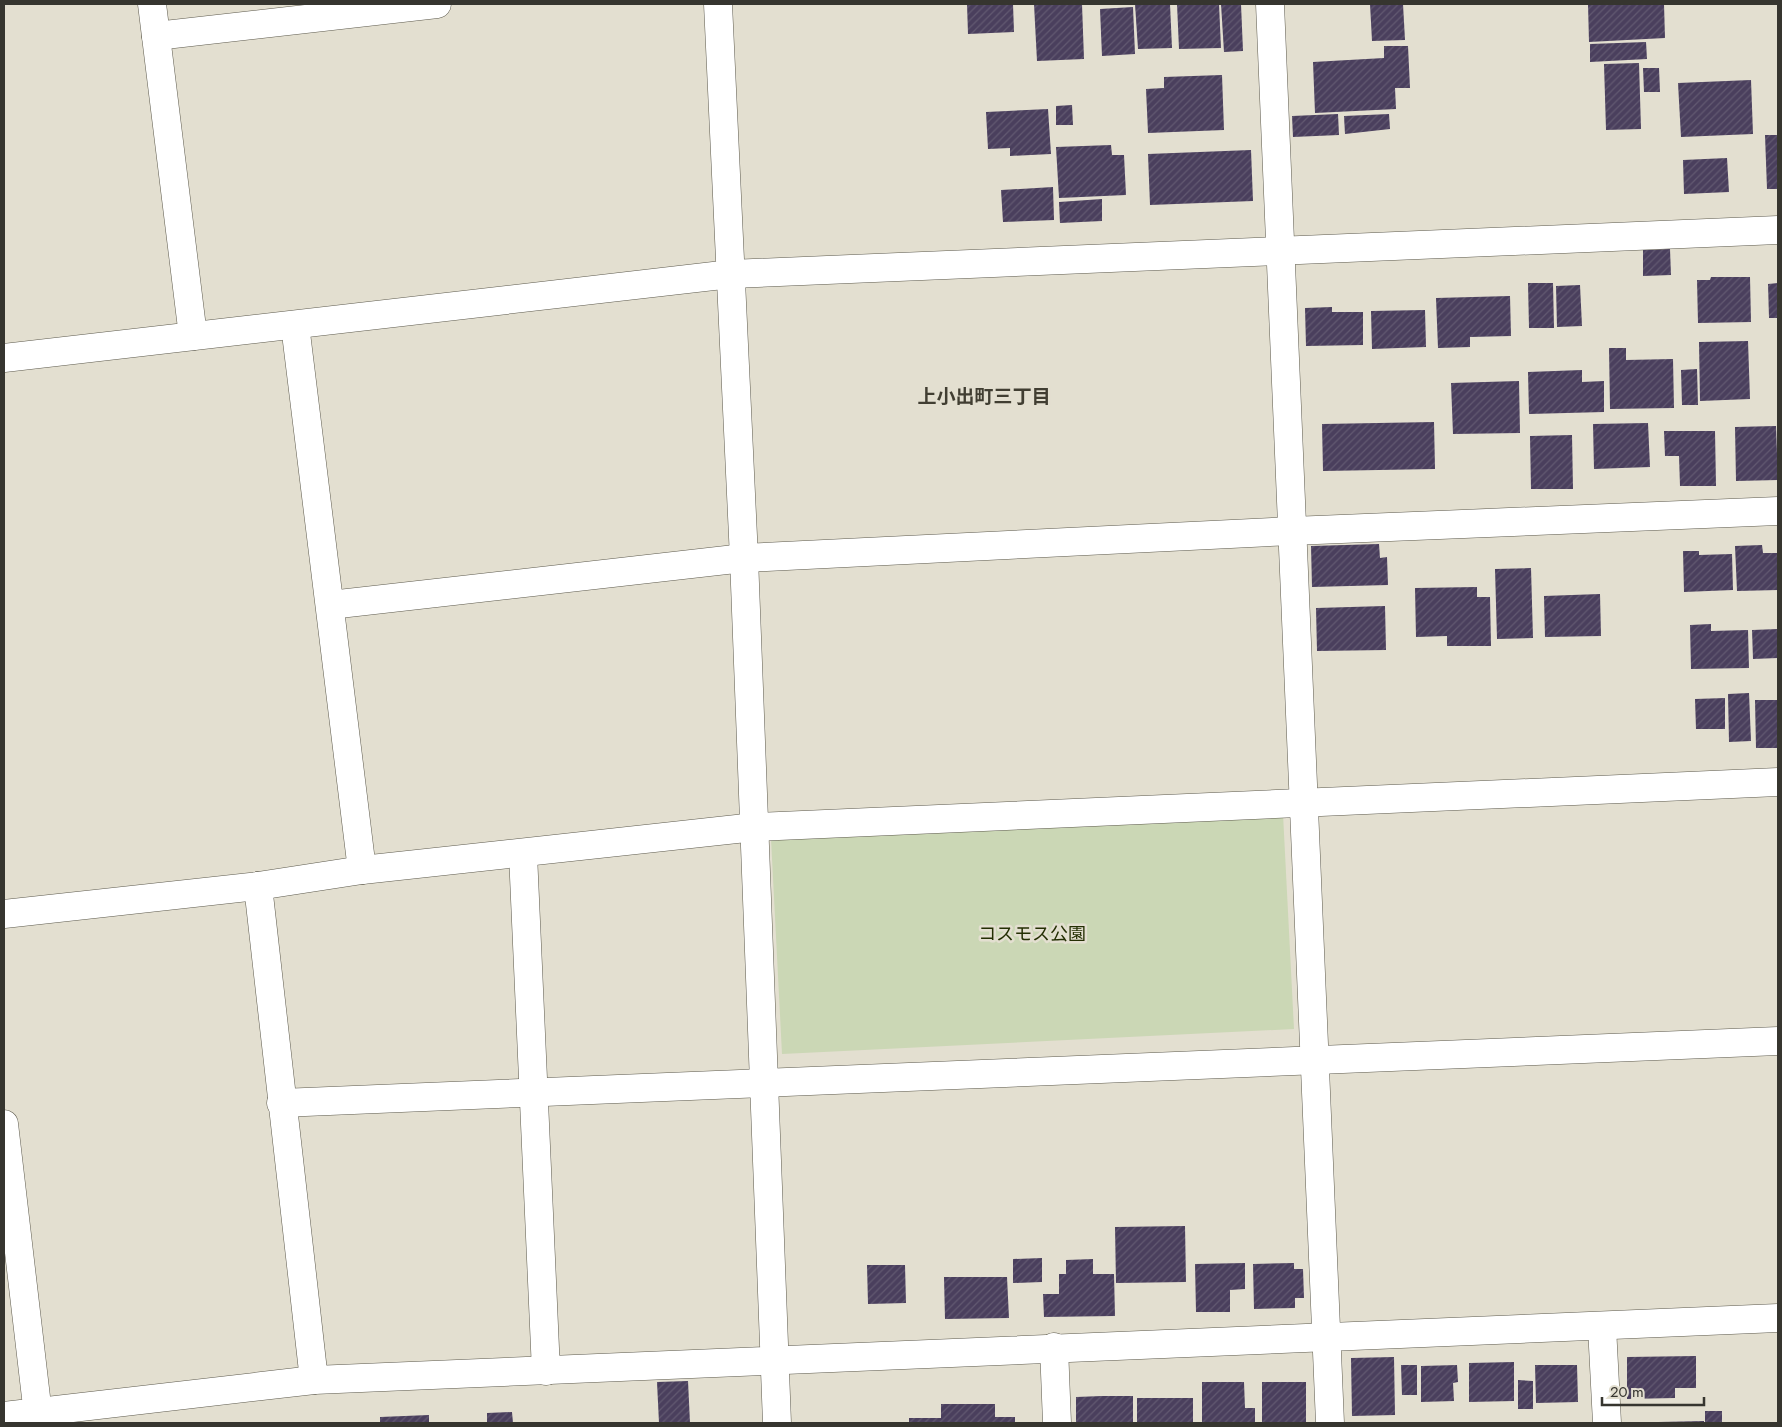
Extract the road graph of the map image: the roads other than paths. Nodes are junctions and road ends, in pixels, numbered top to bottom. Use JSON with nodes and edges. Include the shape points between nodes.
{"nodes":[{"id":1,"x":152,"y":4,"type":"edge"},
{"id":2,"x":437,"y":4,"type":"edge"},
{"id":3,"x":718,"y":4,"type":"edge"},
{"id":4,"x":1270,"y":4,"type":"edge"},
{"id":5,"x":156,"y":36,"type":"junction"},
{"id":6,"x":1778,"y":230,"type":"edge"},
{"id":7,"x":1280,"y":252,"type":"junction"},
{"id":8,"x":731,"y":274,"type":"junction"},
{"id":9,"x":295,"y":325,"type":"junction"},
{"id":10,"x":193,"y":336,"type":"junction"},
{"id":11,"x":4,"y":358,"type":"edge"},
{"id":12,"x":1778,"y":511,"type":"edge"},
{"id":13,"x":1292,"y":531,"type":"junction"},
{"id":14,"x":744,"y":558,"type":"junction"},
{"id":15,"x":330,"y":605,"type":"junction"},
{"id":16,"x":1778,"y":782,"type":"edge"},
{"id":17,"x":1305,"y":801,"type":"junction"},
{"id":18,"x":754,"y":826,"type":"junction"},
{"id":19,"x":523,"y":854,"type":"junction"},
{"id":20,"x":362,"y":870,"type":"junction"},
{"id":21,"x":258,"y":886,"type":"junction"},
{"id":22,"x":4,"y":914,"type":"edge"},
{"id":23,"x":1778,"y":1040,"type":"edge"},
{"id":24,"x":1314,"y":1059,"type":"junction"},
{"id":25,"x":765,"y":1083,"type":"junction"},
{"id":26,"x":533,"y":1093,"type":"junction"},
{"id":27,"x":281,"y":1103,"type":"junction"},
{"id":28,"x":4,"y":1124,"type":"edge"},
{"id":29,"x":1778,"y":1318,"type":"edge"},
{"id":30,"x":1602,"y":1327,"type":"junction"},
{"id":31,"x":1326,"y":1336,"type":"junction"},
{"id":32,"x":1054,"y":1347,"type":"junction"},
{"id":33,"x":774,"y":1360,"type":"junction"},
{"id":34,"x":546,"y":1371,"type":"junction"},
{"id":35,"x":314,"y":1380,"type":"junction"},
{"id":36,"x":4,"y":1416,"type":"edge"},
{"id":37,"x":39,"y":1417,"type":"edge"},
{"id":38,"x":777,"y":1423,"type":"edge"},
{"id":39,"x":1057,"y":1423,"type":"edge"},
{"id":40,"x":1330,"y":1423,"type":"edge"},
{"id":41,"x":1607,"y":1423,"type":"edge"}],
"edges":[{"from":1,"to":5,"type":"main road"},
{"from":2,"to":5,"type":"main road"},
{"from":3,"to":8,"type":"main road"},
{"from":4,"to":7,"type":"main road"},
{"from":5,"to":10,"type":"main road"},
{"from":6,"to":7,"type":"main road"},
{"from":7,"to":8,"type":"main road"},
{"from":7,"to":13,"type":"main road"},
{"from":8,"to":9,"type":"main road"},
{"from":8,"to":14,"type":"main road"},
{"from":9,"to":10,"type":"main road"},
{"from":9,"to":15,"type":"main road"},
{"from":10,"to":11,"type":"main road"},
{"from":12,"to":13,"type":"main road"},
{"from":13,"to":14,"type":"main road"},
{"from":13,"to":17,"type":"main road"},
{"from":14,"to":15,"type":"main road"},
{"from":14,"to":18,"type":"main road"},
{"from":15,"to":20,"type":"main road"},
{"from":16,"to":17,"type":"main road"},
{"from":17,"to":18,"type":"main road"},
{"from":17,"to":24,"type":"main road"},
{"from":18,"to":19,"type":"main road"},
{"from":18,"to":25,"type":"main road"},
{"from":19,"to":20,"type":"main road"},
{"from":19,"to":26,"type":"main road"},
{"from":20,"to":21,"type":"main road"},
{"from":21,"to":22,"type":"main road"},
{"from":21,"to":27,"type":"main road"},
{"from":23,"to":24,"type":"main road"},
{"from":24,"to":25,"type":"main road"},
{"from":24,"to":31,"type":"main road"},
{"from":25,"to":26,"type":"main road"},
{"from":25,"to":33,"type":"main road"},
{"from":26,"to":27,"type":"main road"},
{"from":26,"to":34,"type":"main road"},
{"from":27,"to":35,"type":"main road"},
{"from":28,"to":37,"type":"main road"},
{"from":29,"to":30,"type":"main road"},
{"from":30,"to":31,"type":"main road"},
{"from":30,"to":41,"type":"main road"},
{"from":31,"to":32,"type":"main road"},
{"from":31,"to":40,"type":"main road"},
{"from":32,"to":33,"type":"main road"},
{"from":32,"to":39,"type":"main road"},
{"from":33,"to":34,"type":"main road"},
{"from":33,"to":38,"type":"main road"},
{"from":34,"to":35,"type":"main road"},
{"from":35,"to":37,"type":"main road"},
{"from":36,"to":37,"type":"main road"}]}
